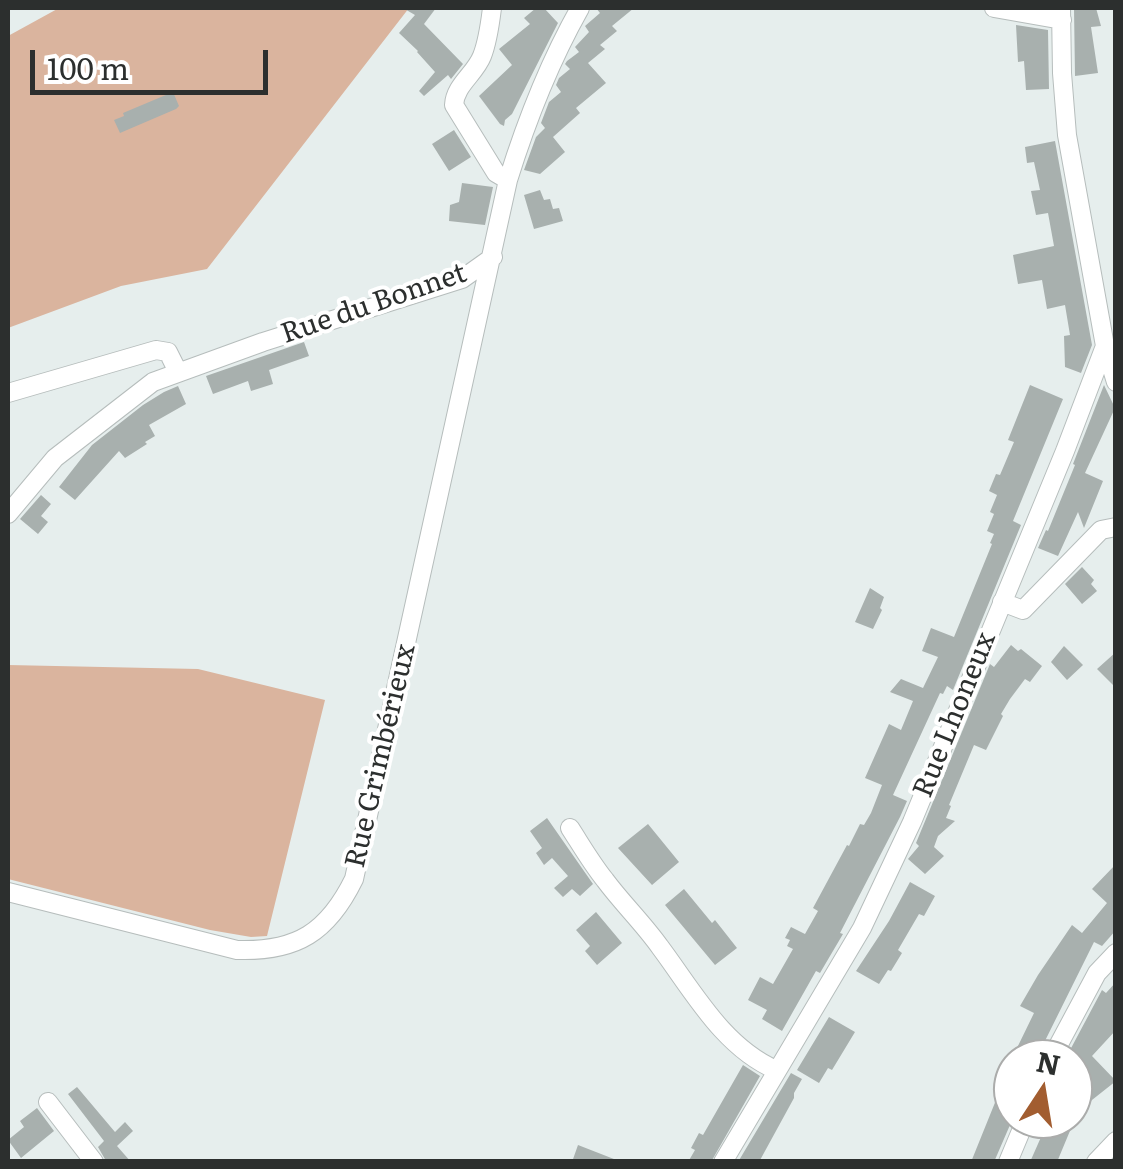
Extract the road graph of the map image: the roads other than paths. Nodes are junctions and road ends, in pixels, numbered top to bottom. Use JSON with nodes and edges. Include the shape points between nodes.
{"nodes":[{"id":1,"x":492,"y":8,"type":"edge"},
{"id":2,"x":580,"y":8,"type":"edge"},
{"id":3,"x":994,"y":8,"type":"edge"},
{"id":4,"x":1061,"y":14,"type":"edge"},
{"id":5,"x":508,"y":180,"type":"junction"},
{"id":6,"x":493,"y":258,"type":"junction"},
{"id":7,"x":1106,"y":346,"type":"junction"},
{"id":8,"x":178,"y":372,"type":"junction"},
{"id":9,"x":1116,"y":382,"type":"edge"},
{"id":10,"x":8,"y":392,"type":"edge"},
{"id":11,"x":8,"y":514,"type":"edge"},
{"id":12,"x":1116,"y":527,"type":"edge"},
{"id":13,"x":1002,"y":602,"type":"junction"},
{"id":14,"x":570,"y":828,"type":"dead end"},
{"id":15,"x":8,"y":892,"type":"edge"},
{"id":16,"x":1116,"y":953,"type":"edge"},
{"id":17,"x":1062,"y":1039,"type":"edge"},
{"id":18,"x":776,"y":1070,"type":"junction"},
{"id":19,"x":48,"y":1102,"type":"dead end"},
{"id":20,"x":1116,"y":1141,"type":"edge"},
{"id":21,"x":86,"y":1159,"type":"edge"},
{"id":22,"x":722,"y":1162,"type":"edge"},
{"id":23,"x":1096,"y":1162,"type":"edge"}],
"edges":[{"from":1,"to":5,"type":"street","via":[[483,54],[454,105],[496,172]]},
{"from":2,"to":5,"type":"street","name":"Rue du Bonnet","via":[[537,94]]},
{"from":3,"to":4,"type":"street"},
{"from":4,"to":7,"type":"street","via":[[1067,135]]},
{"from":5,"to":6,"type":"street","name":"Rue du Bonnet"},
{"from":6,"to":8,"type":"street","name":"Rue du Bonnet","via":[[462,279]]},
{"from":6,"to":15,"type":"street","name":"Rue Grimbérieux","via":[[354,879],[343,901],[326,923],[267,951],[236,950]]},
{"from":7,"to":9,"type":"street"},
{"from":7,"to":13,"type":"street","name":"Rue Lhoneux"},
{"from":8,"to":10,"type":"street","via":[[168,352],[156,350]]},
{"from":8,"to":11,"type":"street","name":"Rue du Bonnet","via":[[153,382],[55,458]]},
{"from":12,"to":13,"type":"street","via":[[1100,530],[1023,610]]},
{"from":13,"to":18,"type":"street","name":"Rue Lhoneux","via":[[862,928]]},
{"from":14,"to":18,"type":"street","via":[[706,1012]]},
{"from":16,"to":17,"type":"street","via":[[1097,973]]},
{"from":18,"to":22,"type":"street","name":"Rue Lhoneux"},
{"from":19,"to":21,"type":"street"},
{"from":20,"to":23,"type":"street"}]}
